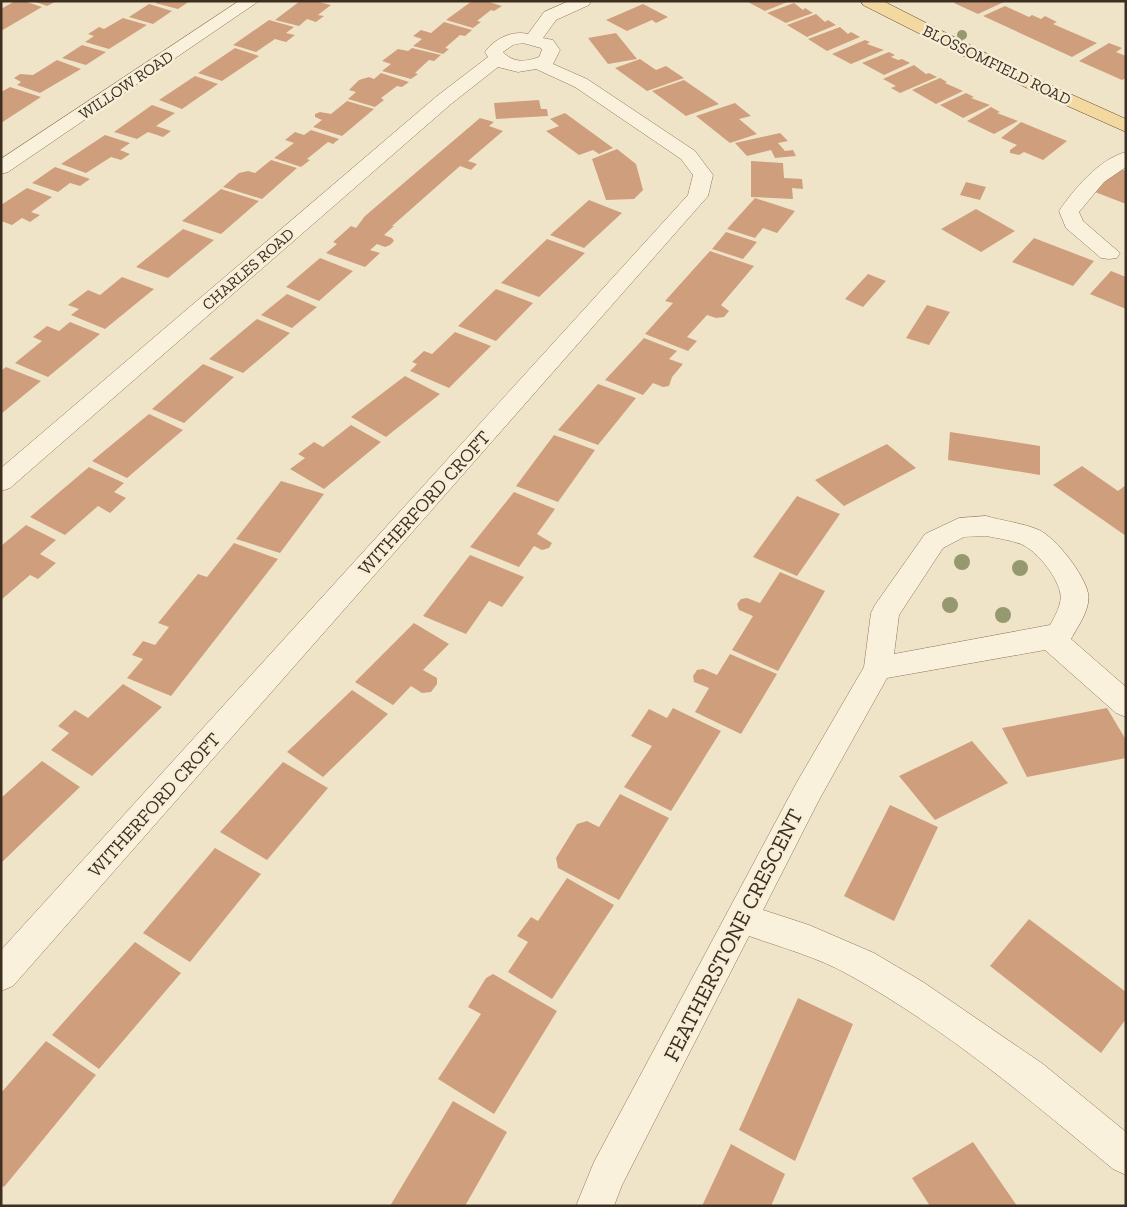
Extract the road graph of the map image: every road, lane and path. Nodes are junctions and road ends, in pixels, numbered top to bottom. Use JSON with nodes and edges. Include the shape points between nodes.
{"nodes":[{"id":1,"x":251,"y":1,"type":"edge"},
{"id":2,"x":583,"y":1,"type":"edge"},
{"id":3,"x":869,"y":1,"type":"edge"},
{"id":4,"x":536,"y":51,"type":"junction"},
{"id":5,"x":498,"y":59,"type":"junction"},
{"id":6,"x":1126,"y":126,"type":"edge"},
{"id":7,"x":1126,"y":158,"type":"edge"},
{"id":8,"x":1,"y":168,"type":"edge"},
{"id":9,"x":1109,"y":252,"type":"dead end"},
{"id":10,"x":1,"y":482,"type":"edge"},
{"id":11,"x":1050,"y":638,"type":"junction"},
{"id":12,"x":878,"y":668,"type":"junction"},
{"id":13,"x":1126,"y":705,"type":"edge"},
{"id":14,"x":742,"y":919,"type":"junction"},
{"id":15,"x":1,"y":975,"type":"edge"},
{"id":16,"x":1126,"y":1156,"type":"edge"},
{"id":17,"x":595,"y":1206,"type":"edge"}],
"edges":[{"from":1,"to":8,"type":"street","name":"WILLOW ROAD"},
{"from":2,"to":4,"type":"street","via":[[550,16]]},
{"from":3,"to":6,"type":"main road","name":"BLOSSOMFIELD ROAD","via":[[1031,83]]},
{"from":4,"to":5,"type":"street","via":[[523,66]]},
{"from":4,"to":5,"type":"street","name":"CHARLES ROAD","via":[[508,40],[498,45],[494,52]]},
{"from":4,"to":15,"type":"street","name":"WITHERFORD CROFT","via":[[688,155],[703,175],[698,196]]},
{"from":5,"to":10,"type":"street","name":"CHARLES ROAD","via":[[436,107]]},
{"from":7,"to":9,"type":"street","via":[[1098,178],[1069,211],[1073,224]]},
{"from":11,"to":12,"type":"street"},
{"from":11,"to":12,"type":"street","name":"FEATHERSTONE CRESCENT","via":[[1060,633],[1072,611],[1074,593],[1061,566],[1030,537],[986,526],[959,528],[934,541],[885,613]]},
{"from":11,"to":13,"type":"street"},
{"from":12,"to":14,"type":"street","name":"FEATHERSTONE CRESCENT","via":[[808,791]]},
{"from":14,"to":16,"type":"street","via":[[862,964],[903,989],[1030,1077]]},
{"from":14,"to":17,"type":"street","name":"FEATHERSTONE CRESCENT","via":[[607,1175]]}]}
